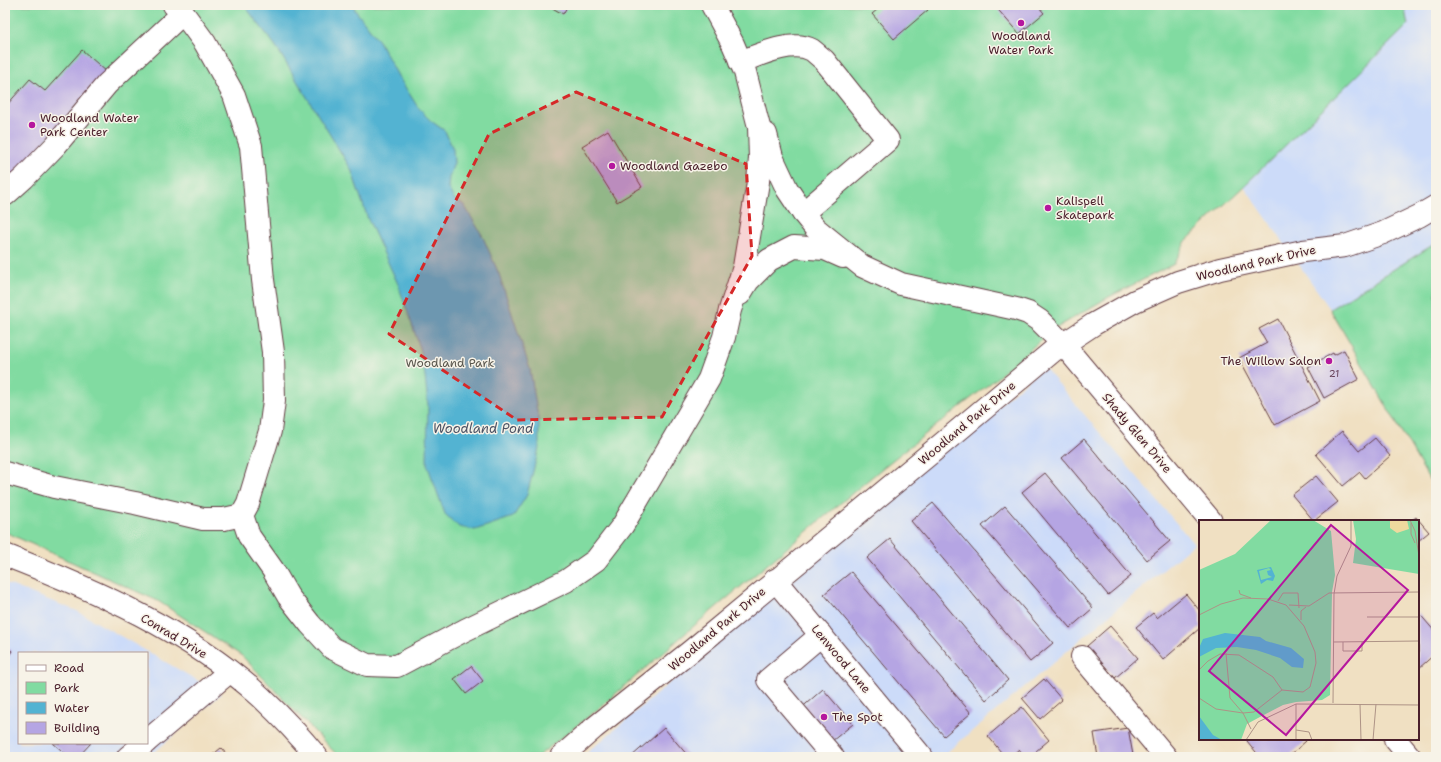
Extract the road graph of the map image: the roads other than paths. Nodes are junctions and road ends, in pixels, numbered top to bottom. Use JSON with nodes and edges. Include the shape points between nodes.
{"nodes":[{"id":1,"x":712,"y":5,"type":"edge"},
{"id":2,"x":179,"y":9,"type":"edge"},
{"id":3,"x":740,"y":62,"type":"junction"},
{"id":4,"x":756,"y":113,"type":"junction"},
{"id":5,"x":5,"y":195,"type":"edge"},
{"id":6,"x":1436,"y":206,"type":"edge"},
{"id":7,"x":803,"y":213,"type":"junction"},
{"id":8,"x":862,"y":266,"type":"junction"},
{"id":9,"x":730,"y":310,"type":"junction"},
{"id":10,"x":1063,"y":344,"type":"junction"},
{"id":11,"x":5,"y":473,"type":"edge"},
{"id":12,"x":242,"y":515,"type":"junction"},
{"id":13,"x":1210,"y":520,"type":"edge"},
{"id":14,"x":5,"y":555,"type":"edge"},
{"id":15,"x":775,"y":580,"type":"junction"},
{"id":16,"x":821,"y":635,"type":"junction"},
{"id":17,"x":1082,"y":657,"type":"dead end"},
{"id":18,"x":229,"y":672,"type":"junction"},
{"id":19,"x":148,"y":740,"type":"edge"},
{"id":20,"x":1396,"y":740,"type":"edge"},
{"id":21,"x":144,"y":744,"type":"edge"},
{"id":22,"x":911,"y":753,"type":"edge"},
{"id":23,"x":128,"y":757,"type":"edge"},
{"id":24,"x":317,"y":757,"type":"edge"},
{"id":25,"x":561,"y":757,"type":"edge"},
{"id":26,"x":832,"y":757,"type":"edge"},
{"id":27,"x":1166,"y":757,"type":"edge"},
{"id":28,"x":1410,"y":757,"type":"edge"}],
"edges":[{"from":1,"to":3,"type":"street"},
{"from":2,"to":5,"type":"street","via":[[107,84],[56,145]]},
{"from":2,"to":12,"type":"street","via":[[205,44],[234,94],[251,146],[263,280],[273,352],[274,401],[270,431],[248,504]]},
{"from":3,"to":4,"type":"street"},
{"from":3,"to":7,"type":"street","via":[[780,47],[795,46],[811,50],[824,60],[888,140]]},
{"from":4,"to":7,"type":"street","via":[[787,189]]},
{"from":4,"to":9,"type":"street","via":[[760,158],[758,182],[744,267]]},
{"from":6,"to":10,"type":"street","name":"Woodland Park Drive","via":[[1383,233],[1345,246],[1303,251],[1220,269],[1178,282],[1135,300]]},
{"from":7,"to":8,"type":"street","via":[[815,228]]},
{"from":8,"to":9,"type":"street","via":[[825,249],[794,247],[769,260],[748,281]]},
{"from":8,"to":10,"type":"street","name":"Shady Glen Drive","via":[[901,284],[1028,313]]},
{"from":9,"to":12,"type":"street","via":[[724,337],[709,379],[623,525],[596,560],[566,581],[397,666],[367,665],[332,648],[288,596],[248,536]]},
{"from":10,"to":13,"type":"street","name":"Shady Glen Drive"},
{"from":10,"to":15,"type":"street","name":"Woodland Park Drive"},
{"from":11,"to":12,"type":"street","via":[[54,487],[203,519],[224,519]]},
{"from":14,"to":18,"type":"street","name":"Conrad Drive","via":[[124,607],[177,636]]},
{"from":15,"to":16,"type":"street","name":"Lenwood Lane"},
{"from":15,"to":25,"type":"street","name":"Woodland Park Drive"},
{"from":16,"to":22,"type":"street","name":"Lenwood Lane"},
{"from":16,"to":26,"type":"street","via":[[768,680]]},
{"from":17,"to":27,"type":"street"},
{"from":18,"to":19,"type":"street"},
{"from":18,"to":24,"type":"street","name":"Conrad Drive","via":[[261,697]]},
{"from":20,"to":28,"type":"street"},
{"from":21,"to":23,"type":"street"}]}
